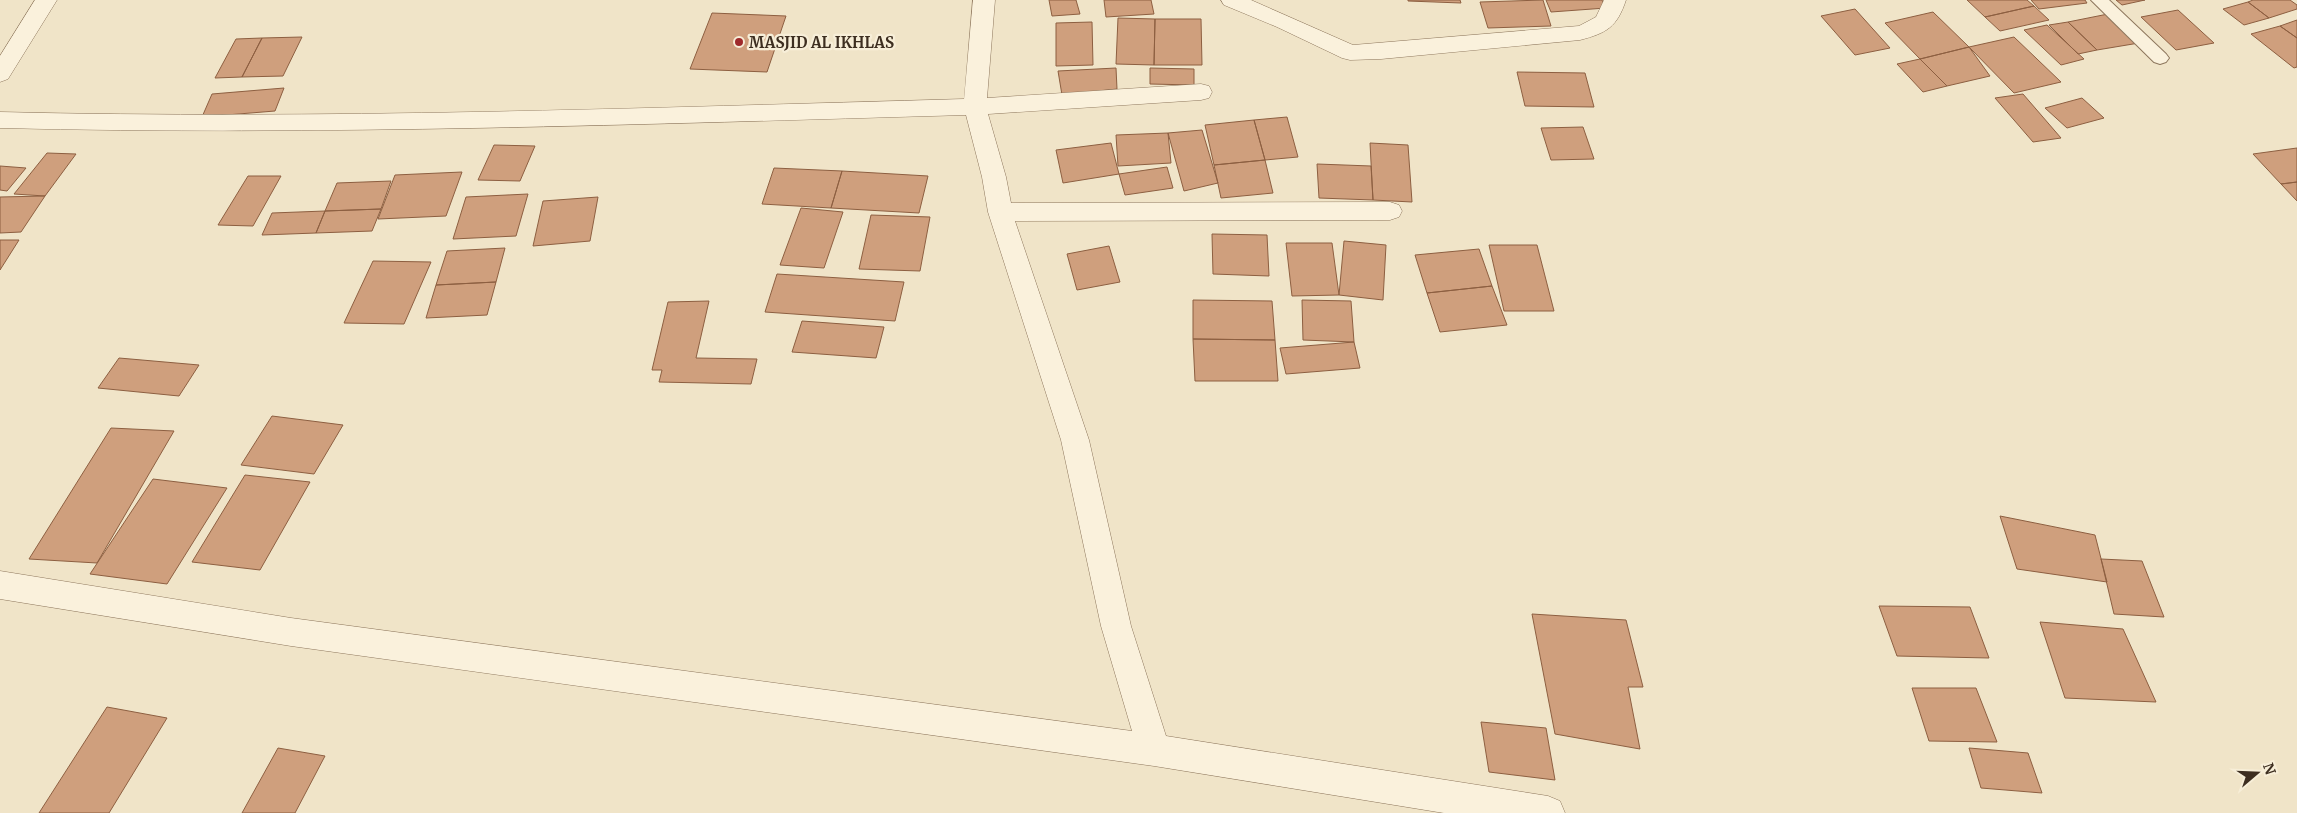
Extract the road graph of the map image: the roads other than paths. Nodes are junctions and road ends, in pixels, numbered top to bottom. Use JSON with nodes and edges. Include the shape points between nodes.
{"nodes":[{"id":1,"x":46,"y":0,"type":"edge"},
{"id":2,"x":984,"y":0,"type":"edge"},
{"id":3,"x":1232,"y":0,"type":"edge"},
{"id":4,"x":1616,"y":0,"type":"edge"},
{"id":5,"x":2099,"y":0,"type":"edge"},
{"id":6,"x":2160,"y":58,"type":"dead end"},
{"id":7,"x":0,"y":74,"type":"edge"},
{"id":8,"x":1200,"y":92,"type":"dead end"},
{"id":9,"x":975,"y":108,"type":"junction"},
{"id":10,"x":0,"y":120,"type":"edge"},
{"id":11,"x":1390,"y":211,"type":"dead end"},
{"id":12,"x":1000,"y":212,"type":"junction"},
{"id":13,"x":0,"y":585,"type":"edge"},
{"id":14,"x":1154,"y":750,"type":"junction"},
{"id":15,"x":1548,"y":813,"type":"edge"}],
"edges":[{"from":1,"to":7,"type":"street"},
{"from":2,"to":9,"type":"street"},
{"from":3,"to":4,"type":"street","via":[[1350,53],[1580,33],[1606,22]]},
{"from":5,"to":6,"type":"lane"},
{"from":8,"to":9,"type":"street"},
{"from":9,"to":10,"type":"street","via":[[418,122],[156,124]]},
{"from":9,"to":12,"type":"street"},
{"from":11,"to":12,"type":"street"},
{"from":12,"to":14,"type":"street","via":[[1075,440],[1116,626]]},
{"from":13,"to":14,"type":"street","via":[[291,632]]},
{"from":14,"to":15,"type":"street"}]}
